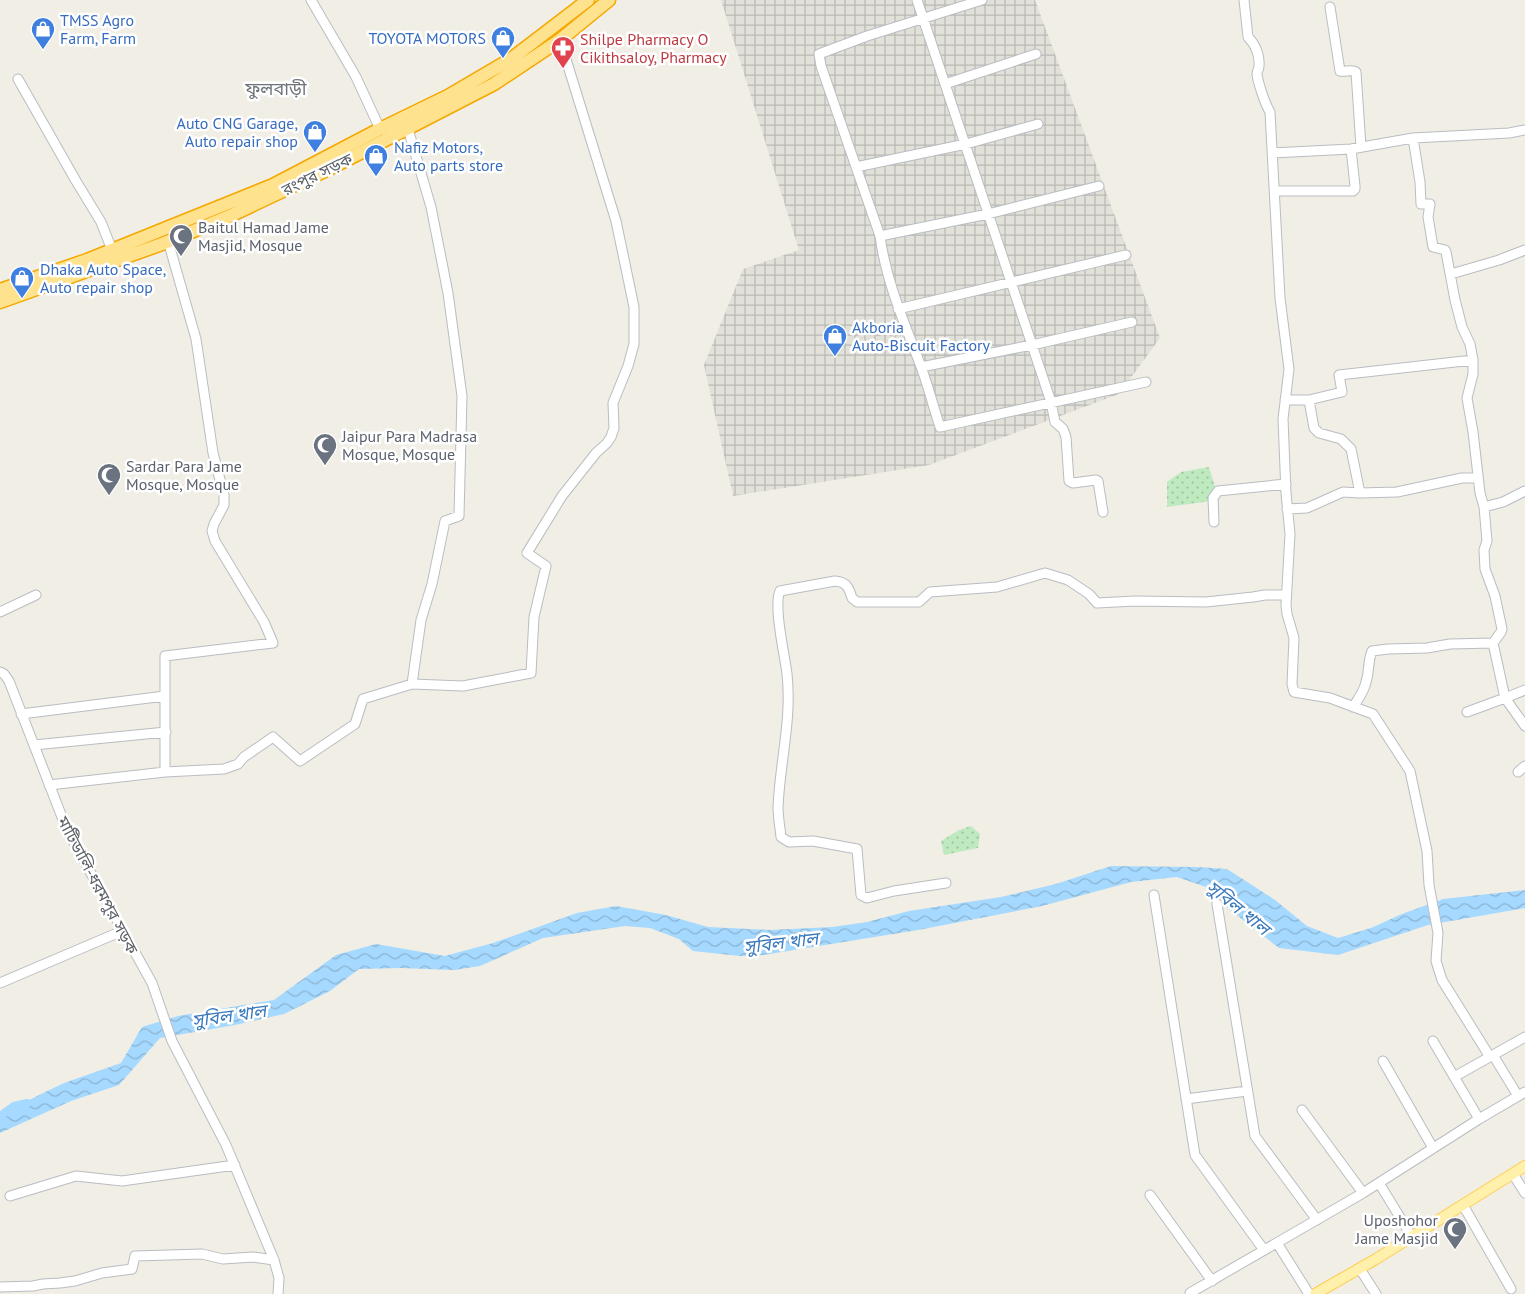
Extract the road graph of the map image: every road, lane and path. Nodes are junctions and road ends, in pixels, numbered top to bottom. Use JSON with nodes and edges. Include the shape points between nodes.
{"nodes":[{"id":1,"x":312,"y":0,"type":"edge"},
{"id":2,"x":588,"y":0,"type":"edge"},
{"id":3,"x":609,"y":0,"type":"edge"},
{"id":4,"x":917,"y":0,"type":"edge"},
{"id":5,"x":982,"y":0,"type":"edge"},
{"id":6,"x":1244,"y":0,"type":"edge"},
{"id":7,"x":1330,"y":7,"type":"dead end"},
{"id":8,"x":923,"y":18,"type":"junction"},
{"id":9,"x":560,"y":40,"type":"junction"},
{"id":10,"x":1036,"y":54,"type":"dead end"},
{"id":11,"x":18,"y":79,"type":"dead end"},
{"id":12,"x":945,"y":84,"type":"junction"},
{"id":13,"x":1038,"y":124,"type":"dead end"},
{"id":14,"x":380,"y":128,"type":"junction"},
{"id":15,"x":408,"y":129,"type":"junction"},
{"id":16,"x":1525,"y":130,"type":"edge"},
{"id":17,"x":1413,"y":138,"type":"junction"},
{"id":18,"x":966,"y":144,"type":"junction"},
{"id":19,"x":1360,"y":147,"type":"junction"},
{"id":20,"x":1351,"y":149,"type":"junction"},
{"id":21,"x":1272,"y":153,"type":"junction"},
{"id":22,"x":856,"y":168,"type":"junction"},
{"id":23,"x":1099,"y":186,"type":"dead end"},
{"id":24,"x":1275,"y":190,"type":"junction"},
{"id":25,"x":988,"y":214,"type":"junction"},
{"id":26,"x":880,"y":236,"type":"junction"},
{"id":27,"x":168,"y":241,"type":"junction"},
{"id":28,"x":112,"y":250,"type":"junction"},
{"id":29,"x":1525,"y":250,"type":"edge"},
{"id":30,"x":1126,"y":255,"type":"dead end"},
{"id":31,"x":1451,"y":274,"type":"junction"},
{"id":32,"x":1011,"y":282,"type":"junction"},
{"id":33,"x":0,"y":290,"type":"edge"},
{"id":34,"x":0,"y":302,"type":"edge"},
{"id":35,"x":898,"y":309,"type":"junction"},
{"id":36,"x":1132,"y":322,"type":"dead end"},
{"id":37,"x":1032,"y":345,"type":"junction"},
{"id":38,"x":1473,"y":360,"type":"junction"},
{"id":39,"x":921,"y":367,"type":"junction"},
{"id":40,"x":1146,"y":382,"type":"dead end"},
{"id":41,"x":1284,"y":400,"type":"junction"},
{"id":42,"x":1309,"y":400,"type":"junction"},
{"id":43,"x":1051,"y":402,"type":"junction"},
{"id":44,"x":1478,"y":478,"type":"junction"},
{"id":45,"x":1286,"y":484,"type":"junction"},
{"id":46,"x":1525,"y":491,"type":"edge"},
{"id":47,"x":1360,"y":493,"type":"junction"},
{"id":48,"x":1484,"y":507,"type":"junction"},
{"id":49,"x":1287,"y":509,"type":"junction"},
{"id":50,"x":1103,"y":512,"type":"dead end"},
{"id":51,"x":1214,"y":522,"type":"dead end"},
{"id":52,"x":36,"y":595,"type":"dead end"},
{"id":53,"x":1286,"y":595,"type":"junction"},
{"id":54,"x":0,"y":612,"type":"edge"},
{"id":55,"x":1493,"y":643,"type":"junction"},
{"id":56,"x":0,"y":672,"type":"edge"},
{"id":57,"x":412,"y":684,"type":"junction"},
{"id":58,"x":1525,"y":690,"type":"edge"},
{"id":59,"x":165,"y":696,"type":"junction"},
{"id":60,"x":1506,"y":698,"type":"junction"},
{"id":61,"x":1354,"y":708,"type":"junction"},
{"id":62,"x":1467,"y":712,"type":"dead end"},
{"id":63,"x":21,"y":714,"type":"junction"},
{"id":64,"x":1525,"y":726,"type":"edge"},
{"id":65,"x":166,"y":732,"type":"junction"},
{"id":66,"x":34,"y":745,"type":"junction"},
{"id":67,"x":165,"y":772,"type":"junction"},
{"id":68,"x":49,"y":784,"type":"junction"},
{"id":69,"x":946,"y":883,"type":"dead end"},
{"id":70,"x":1154,"y":894,"type":"dead end"},
{"id":71,"x":1216,"y":904,"type":"dead end"},
{"id":72,"x":122,"y":931,"type":"junction"},
{"id":73,"x":0,"y":983,"type":"edge"},
{"id":74,"x":1525,"y":1037,"type":"edge"},
{"id":75,"x":1433,"y":1041,"type":"dead end"},
{"id":76,"x":1492,"y":1056,"type":"junction"},
{"id":77,"x":1383,"y":1061,"type":"dead end"},
{"id":78,"x":1454,"y":1077,"type":"junction"},
{"id":79,"x":1247,"y":1091,"type":"junction"},
{"id":80,"x":1522,"y":1094,"type":"edge"},
{"id":81,"x":1186,"y":1098,"type":"junction"},
{"id":82,"x":1302,"y":1110,"type":"dead end"},
{"id":83,"x":1479,"y":1119,"type":"junction"},
{"id":84,"x":1433,"y":1148,"type":"junction"},
{"id":85,"x":235,"y":1165,"type":"junction"},
{"id":86,"x":1525,"y":1166,"type":"edge"},
{"id":87,"x":1514,"y":1174,"type":"junction"},
{"id":88,"x":1379,"y":1183,"type":"junction"},
{"id":89,"x":1363,"y":1193,"type":"junction"},
{"id":90,"x":1525,"y":1193,"type":"edge"},
{"id":91,"x":1150,"y":1195,"type":"dead end"},
{"id":92,"x":10,"y":1196,"type":"dead end"},
{"id":93,"x":1463,"y":1205,"type":"junction"},
{"id":94,"x":1317,"y":1220,"type":"junction"},
{"id":95,"x":1412,"y":1237,"type":"junction"},
{"id":96,"x":1277,"y":1243,"type":"junction"},
{"id":97,"x":1264,"y":1250,"type":"junction"},
{"id":98,"x":274,"y":1260,"type":"junction"},
{"id":99,"x":1360,"y":1269,"type":"junction"},
{"id":100,"x":1212,"y":1281,"type":"junction"},
{"id":101,"x":0,"y":1286,"type":"edge"},
{"id":102,"x":1511,"y":1289,"type":"dead end"},
{"id":103,"x":1190,"y":1293,"type":"edge"},
{"id":104,"x":278,"y":1294,"type":"edge"},
{"id":105,"x":1309,"y":1294,"type":"edge"},
{"id":106,"x":1315,"y":1294,"type":"edge"},
{"id":107,"x":1376,"y":1294,"type":"edge"}],
"edges":[{"from":1,"to":14,"type":"street","via":[[356,77]]},
{"from":2,"to":14,"type":"highway","name":"রংপুর সড়ক","via":[[511,59],[448,96]]},
{"from":3,"to":9,"type":"highway","name":"রংপুর সড়ক"},
{"from":4,"to":8,"type":"street"},
{"from":5,"to":8,"type":"street"},
{"from":6,"to":21,"type":"street","via":[[1248,37],[1258,54],[1257,73],[1270,112]]},
{"from":7,"to":19,"type":"street","via":[[1340,71],[1356,72]]},
{"from":8,"to":12,"type":"street"},
{"from":8,"to":22,"type":"street","via":[[819,54]]},
{"from":9,"to":15,"type":"highway","name":"রংপুর সড়ক","via":[[494,84]]},
{"from":9,"to":57,"type":"street","via":[[616,221],[634,307],[634,344],[613,403],[611,437],[562,496],[527,554],[546,566],[534,617],[531,673],[463,686]]},
{"from":10,"to":12,"type":"street"},
{"from":11,"to":28,"type":"street","via":[[101,222]]},
{"from":12,"to":18,"type":"street"},
{"from":13,"to":18,"type":"street"},
{"from":14,"to":28,"type":"highway","name":"রংপুর সড়ক","via":[[273,185]]},
{"from":15,"to":27,"type":"highway","name":"রংপুর সড়ক","via":[[232,214]]},
{"from":15,"to":57,"type":"street","via":[[432,207],[462,396],[459,516],[445,521],[421,620]]},
{"from":16,"to":17,"type":"street"},
{"from":17,"to":19,"type":"street"},
{"from":17,"to":31,"type":"street","via":[[1422,204],[1430,204],[1428,217],[1433,247],[1445,250]]},
{"from":18,"to":22,"type":"street"},
{"from":18,"to":25,"type":"street"},
{"from":19,"to":20,"type":"street"},
{"from":20,"to":21,"type":"street"},
{"from":20,"to":24,"type":"street","via":[[1355,190]]},
{"from":21,"to":24,"type":"street"},
{"from":22,"to":26,"type":"street"},
{"from":23,"to":25,"type":"street"},
{"from":24,"to":41,"type":"street","via":[[1280,306],[1289,370]]},
{"from":25,"to":26,"type":"street"},
{"from":25,"to":32,"type":"street"},
{"from":26,"to":35,"type":"street","via":[[882,256]]},
{"from":27,"to":34,"type":"highway","name":"রংপুর সড়ক"},
{"from":27,"to":59,"type":"street","via":[[196,339],[213,453],[224,495],[224,505],[212,531],[273,643],[165,656]]},
{"from":28,"to":33,"type":"highway","name":"রংপুর সড়ক"},
{"from":29,"to":31,"type":"street"},
{"from":30,"to":32,"type":"street"},
{"from":31,"to":38,"type":"street","via":[[1455,300]]},
{"from":32,"to":35,"type":"street"},
{"from":32,"to":37,"type":"street"},
{"from":35,"to":39,"type":"street"},
{"from":36,"to":37,"type":"street"},
{"from":37,"to":39,"type":"street"},
{"from":37,"to":43,"type":"street"},
{"from":38,"to":42,"type":"street","via":[[1339,375],[1342,392]]},
{"from":38,"to":44,"type":"street","via":[[1467,398]]},
{"from":39,"to":43,"type":"street","via":[[940,427]]},
{"from":40,"to":43,"type":"street"},
{"from":41,"to":42,"type":"street"},
{"from":41,"to":45,"type":"street"},
{"from":42,"to":47,"type":"street","via":[[1314,428],[1319,433],[1341,439],[1351,449]]},
{"from":43,"to":50,"type":"street","via":[[1055,422],[1066,437],[1069,481],[1098,481]]},
{"from":44,"to":47,"type":"street","via":[[1462,478],[1397,492]]},
{"from":44,"to":48,"type":"street"},
{"from":45,"to":49,"type":"street"},
{"from":45,"to":51,"type":"street","via":[[1218,490],[1213,498]]},
{"from":46,"to":48,"type":"street","via":[[1504,502]]},
{"from":47,"to":49,"type":"street","via":[[1343,492],[1307,508]]},
{"from":48,"to":55,"type":"street","via":[[1485,569],[1502,628]]},
{"from":49,"to":53,"type":"street","via":[[1290,534]]},
{"from":52,"to":54,"type":"street"},
{"from":53,"to":61,"type":"street","via":[[1294,638],[1293,691],[1330,698]]},
{"from":53,"to":69,"type":"street","via":[[1265,594],[1206,602],[1097,603],[1068,580],[1044,573],[997,587],[930,592],[919,602],[858,602],[852,598],[849,588],[836,581],[780,591],[788,720],[778,808],[781,837],[789,842],[813,841],[857,849],[861,895],[867,898]]},
{"from":55,"to":60,"type":"street"},
{"from":55,"to":61,"type":"street","via":[[1372,651],[1367,681]]},
{"from":56,"to":63,"type":"street","name":"মাটিডালি-ধরমপুর সড়ক","via":[[9,681]]},
{"from":57,"to":67,"type":"street","via":[[363,699],[355,724],[300,761],[273,737],[238,764],[224,769]]},
{"from":58,"to":60,"type":"street"},
{"from":59,"to":63,"type":"street"},
{"from":59,"to":65,"type":"street"},
{"from":60,"to":62,"type":"street"},
{"from":60,"to":64,"type":"street"},
{"from":61,"to":76,"type":"street","via":[[1373,714],[1410,772],[1420,814],[1438,933],[1436,961],[1442,980]]},
{"from":63,"to":66,"type":"street","name":"মাটিডালি-ধরমপুর সড়ক"},
{"from":65,"to":66,"type":"street"},
{"from":65,"to":67,"type":"street"},
{"from":66,"to":68,"type":"street","name":"মাটিডালি-ধরমপুর সড়ক"},
{"from":67,"to":68,"type":"street"},
{"from":68,"to":72,"type":"street","name":"মাটিডালি-ধরমপুর সড়ক","via":[[67,830]]},
{"from":70,"to":81,"type":"street"},
{"from":71,"to":79,"type":"street"},
{"from":72,"to":73,"type":"street"},
{"from":72,"to":85,"type":"street","name":"মাটিডালি-ধরমপুর সড়ক","via":[[152,983],[172,1041]]},
{"from":74,"to":76,"type":"street"},
{"from":75,"to":78,"type":"street"},
{"from":76,"to":78,"type":"street"},
{"from":76,"to":80,"type":"street"},
{"from":77,"to":84,"type":"street"},
{"from":78,"to":83,"type":"street"},
{"from":79,"to":81,"type":"street"},
{"from":79,"to":94,"type":"street","via":[[1255,1136]]},
{"from":80,"to":83,"type":"street"},
{"from":81,"to":97,"type":"street","via":[[1195,1155]]},
{"from":82,"to":89,"type":"street"},
{"from":83,"to":84,"type":"street"},
{"from":84,"to":88,"type":"street"},
{"from":85,"to":92,"type":"street","via":[[122,1181],[76,1176]]},
{"from":85,"to":98,"type":"street"},
{"from":86,"to":87,"type":"main road"},
{"from":87,"to":90,"type":"street"},
{"from":87,"to":93,"type":"main road"},
{"from":88,"to":89,"type":"street"},
{"from":88,"to":95,"type":"street"},
{"from":89,"to":94,"type":"street"},
{"from":91,"to":100,"type":"street"},
{"from":93,"to":95,"type":"main road"},
{"from":93,"to":102,"type":"street"},
{"from":94,"to":96,"type":"street"},
{"from":95,"to":99,"type":"main road"},
{"from":96,"to":97,"type":"street"},
{"from":96,"to":105,"type":"street"},
{"from":97,"to":100,"type":"street"},
{"from":98,"to":101,"type":"street","via":[[254,1257],[223,1259],[202,1254],[135,1256],[132,1270],[60,1283]]},
{"from":98,"to":104,"type":"street","via":[[279,1278]]},
{"from":99,"to":106,"type":"main road"},
{"from":99,"to":107,"type":"street"},
{"from":100,"to":103,"type":"street"}]}
